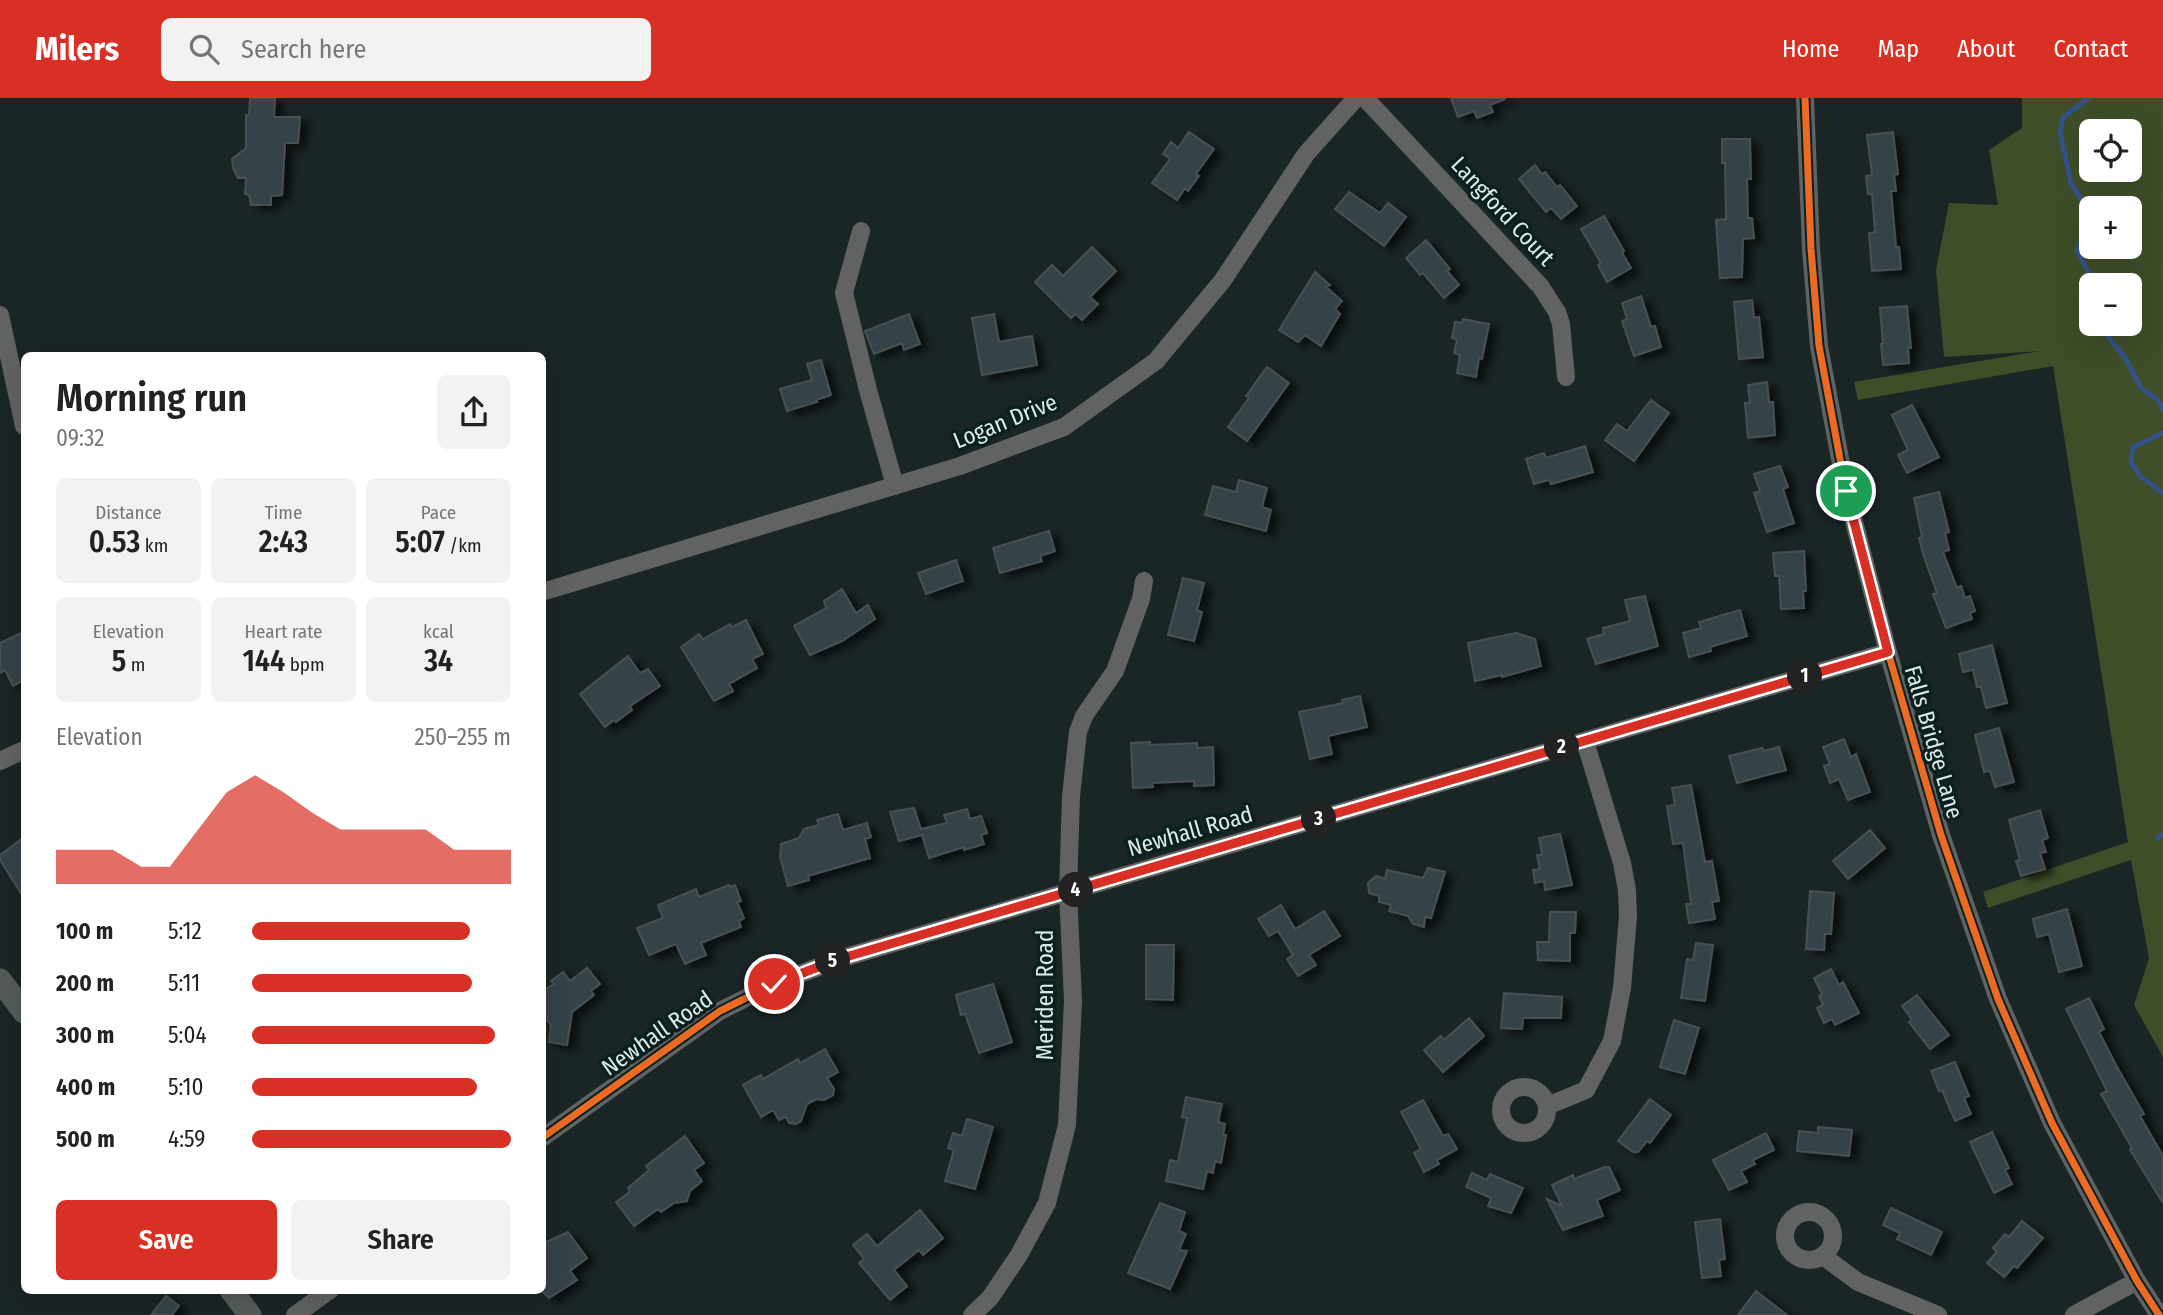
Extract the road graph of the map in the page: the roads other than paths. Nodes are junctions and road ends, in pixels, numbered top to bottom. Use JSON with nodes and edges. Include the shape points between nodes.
{"nodes":[{"id":1,"x":1356,"y":98,"type":"edge"},
{"id":2,"x":1365,"y":98,"type":"edge"},
{"id":3,"x":1805,"y":98,"type":"edge"},
{"id":4,"x":862,"y":231,"type":"dead end"},
{"id":5,"x":0,"y":314,"type":"edge"},
{"id":6,"x":1566,"y":377,"type":"dead end"},
{"id":7,"x":21,"y":412,"type":"edge"},
{"id":8,"x":895,"y":486,"type":"junction"},
{"id":9,"x":1144,"y":581,"type":"dead end"},
{"id":10,"x":546,"y":591,"type":"edge"},
{"id":11,"x":1888,"y":652,"type":"junction"},
{"id":12,"x":1585,"y":741,"type":"junction"},
{"id":13,"x":21,"y":751,"type":"edge"},
{"id":14,"x":0,"y":761,"type":"edge"},
{"id":15,"x":1068,"y":892,"type":"junction"},
{"id":16,"x":0,"y":980,"type":"edge"},
{"id":17,"x":21,"y":1008,"type":"edge"},
{"id":18,"x":1546,"y":1106,"type":"dead end"},
{"id":19,"x":546,"y":1135,"type":"edge"},
{"id":20,"x":1823,"y":1256,"type":"dead end"},
{"id":21,"x":2137,"y":1281,"type":"junction"},
{"id":22,"x":234,"y":1294,"type":"edge"},
{"id":23,"x":324,"y":1294,"type":"edge"},
{"id":24,"x":250,"y":1315,"type":"edge"},
{"id":25,"x":295,"y":1315,"type":"edge"},
{"id":26,"x":972,"y":1315,"type":"edge"},
{"id":27,"x":1938,"y":1315,"type":"edge"},
{"id":28,"x":2074,"y":1315,"type":"edge"},
{"id":29,"x":2159,"y":1315,"type":"edge"}],
"edges":[{"from":1,"to":8,"type":"street","name":"Logan Drive","via":[[1306,154],[1223,279],[1156,361],[1063,427]]},
{"from":2,"to":6,"type":"street","name":"Langford Court","via":[[1541,287],[1561,324]]},
{"from":3,"to":11,"type":"street","name":"Falls Bridge Lane","via":[[1819,346],[1846,491]]},
{"from":4,"to":8,"type":"street","via":[[844,293]]},
{"from":5,"to":7,"type":"street"},
{"from":8,"to":10,"type":"street","name":"Logan Drive"},
{"from":9,"to":15,"type":"street","name":"Meriden Road","via":[[1142,599],[1115,671],[1078,732]]},
{"from":11,"to":12,"type":"street","name":"Newhall Road"},
{"from":11,"to":21,"type":"street","name":"Falls Bridge Lane","via":[[1941,835],[1998,999],[2052,1123]]},
{"from":12,"to":15,"type":"street","name":"Newhall Road"},
{"from":12,"to":18,"type":"street","via":[[1627,890],[1622,988],[1612,1041],[1586,1090]]},
{"from":13,"to":14,"type":"street"},
{"from":15,"to":19,"type":"street","name":"Newhall Road","via":[[839,959],[774,984],[720,1011]]},
{"from":15,"to":26,"type":"street","name":"Meriden Road","via":[[1073,1001],[1067,1125],[1047,1202],[1019,1255],[990,1298]]},
{"from":16,"to":17,"type":"main road"},
{"from":20,"to":27,"type":"street","via":[[1858,1282]]},
{"from":21,"to":28,"type":"street"},
{"from":21,"to":29,"type":"street","name":"Falls Bridge Lane"},
{"from":22,"to":24,"type":"main road"},
{"from":23,"to":25,"type":"street"}]}
